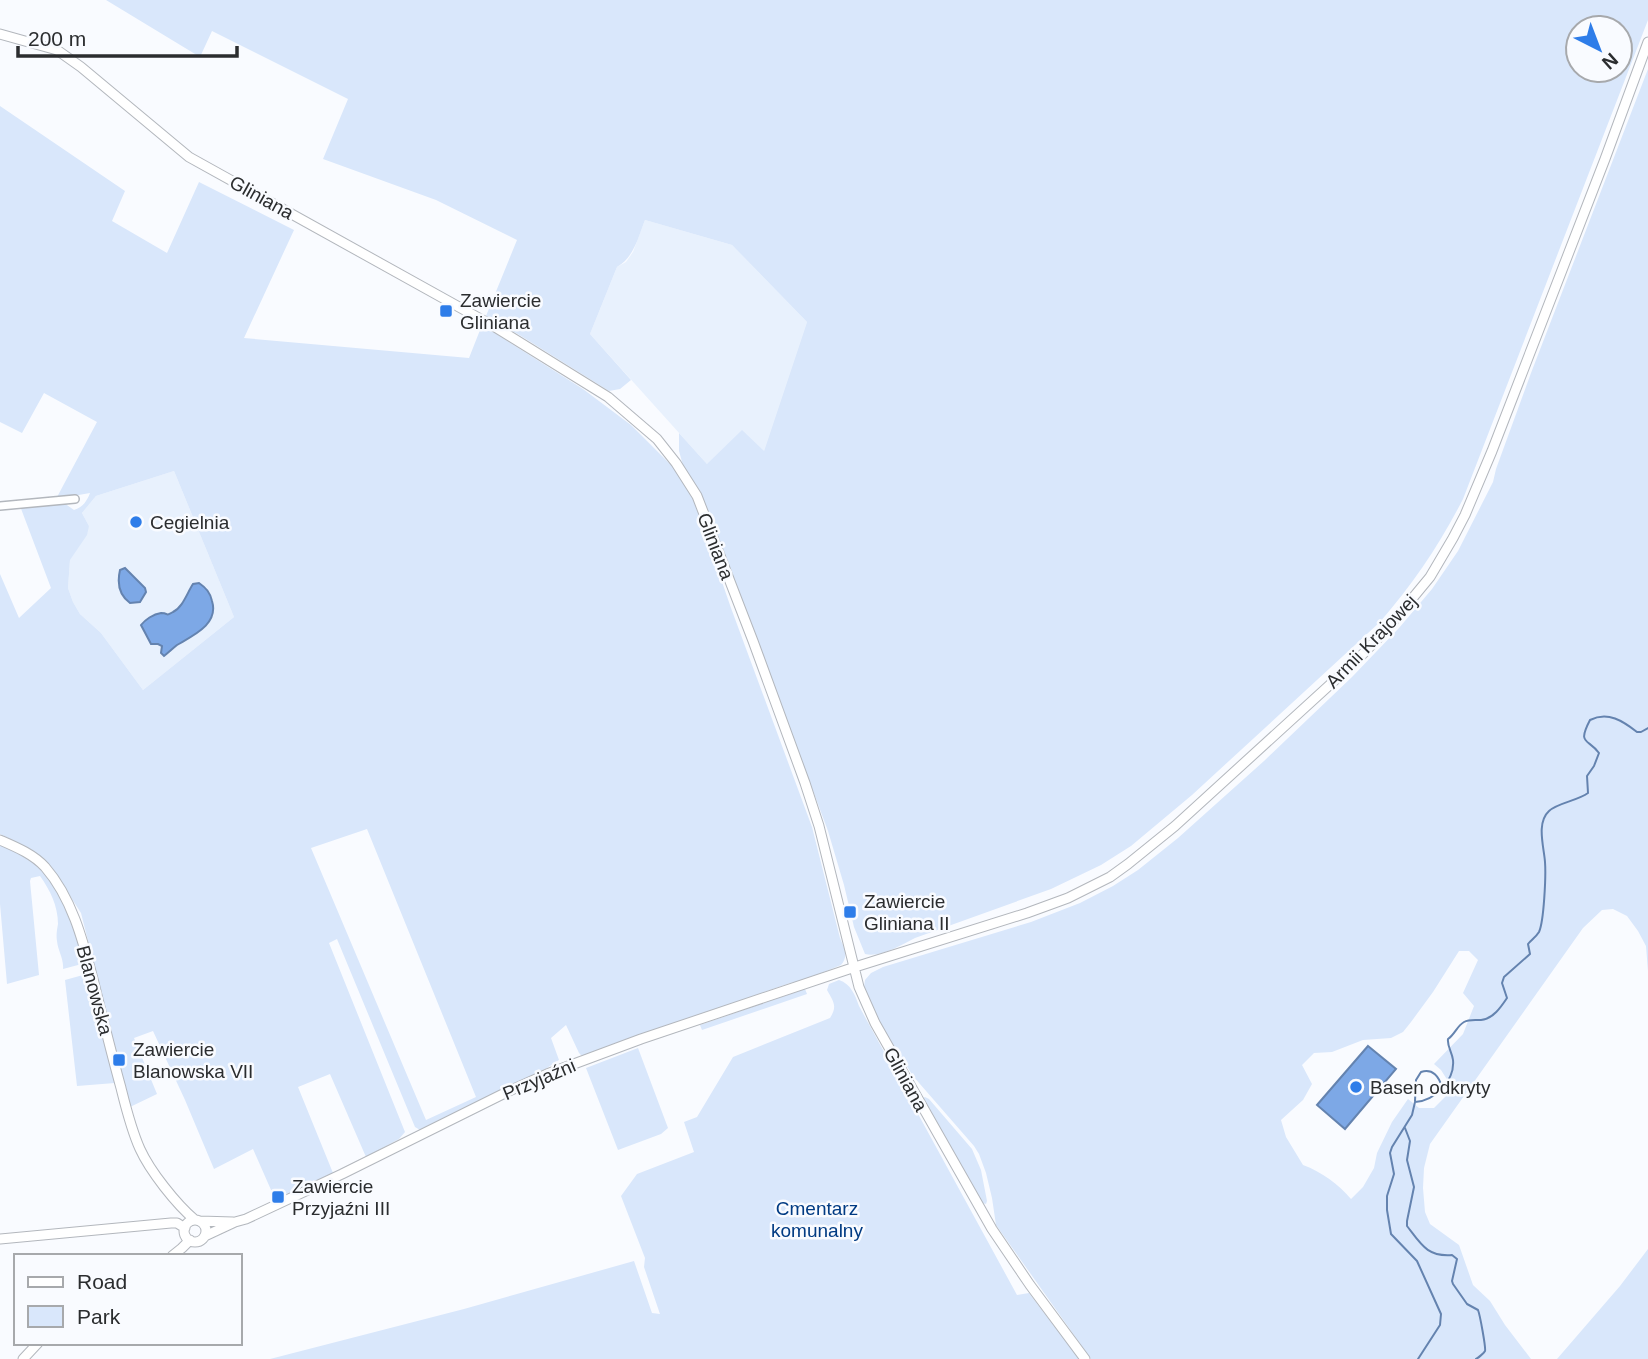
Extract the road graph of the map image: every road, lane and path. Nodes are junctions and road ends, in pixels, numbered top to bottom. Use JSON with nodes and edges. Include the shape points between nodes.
{"nodes":[{"id":1,"x":0,"y":34,"type":"edge"},
{"id":2,"x":1648,"y":42,"type":"edge"},
{"id":3,"x":75,"y":499,"type":"dead end"},
{"id":4,"x":0,"y":506,"type":"edge"},
{"id":5,"x":0,"y":840,"type":"edge"},
{"id":6,"x":855,"y":967,"type":"junction"},
{"id":7,"x":176,"y":1202,"type":"junction"},
{"id":8,"x":198,"y":1220,"type":"junction"},
{"id":9,"x":235,"y":1222,"type":"junction"},
{"id":10,"x":181,"y":1226,"type":"junction"},
{"id":11,"x":205,"y":1236,"type":"junction"},
{"id":12,"x":0,"y":1239,"type":"edge"},
{"id":13,"x":190,"y":1240,"type":"junction"},
{"id":14,"x":174,"y":1254,"type":"edge"},
{"id":15,"x":1085,"y":1359,"type":"edge"}],
"edges":[{"from":1,"to":6,"type":"street","name":"Gliniana","via":[[57,50],[189,157],[495,327],[608,397],[657,439],[697,496],[753,641],[816,815]]},
{"from":2,"to":6,"type":"street","name":"Armii Krajowej","via":[[1465,515],[1430,577],[1402,612],[1357,660],[1196,808],[1110,877],[1027,913]]},
{"from":3,"to":4,"type":"street"},
{"from":5,"to":7,"type":"street","name":"Blanowska","via":[[44,867],[67,903],[84,943],[134,1133],[144,1157]]},
{"from":6,"to":9,"type":"street","name":"Przyjaźni","via":[[547,1074]]},
{"from":6,"to":15,"type":"street","name":"Gliniana","via":[[875,1024],[985,1217]]},
{"from":7,"to":8,"type":"street","name":"Blanowska"},
{"from":7,"to":10,"type":"street"},
{"from":8,"to":9,"type":"street","name":"Przyjaźni"},
{"from":8,"to":10,"type":"street"},
{"from":8,"to":11,"type":"street","via":[[206,1229]]},
{"from":9,"to":11,"type":"street","name":"Przyjaźni"},
{"from":10,"to":12,"type":"street"},
{"from":10,"to":13,"type":"street"},
{"from":11,"to":13,"type":"street"},
{"from":13,"to":14,"type":"street"}]}
